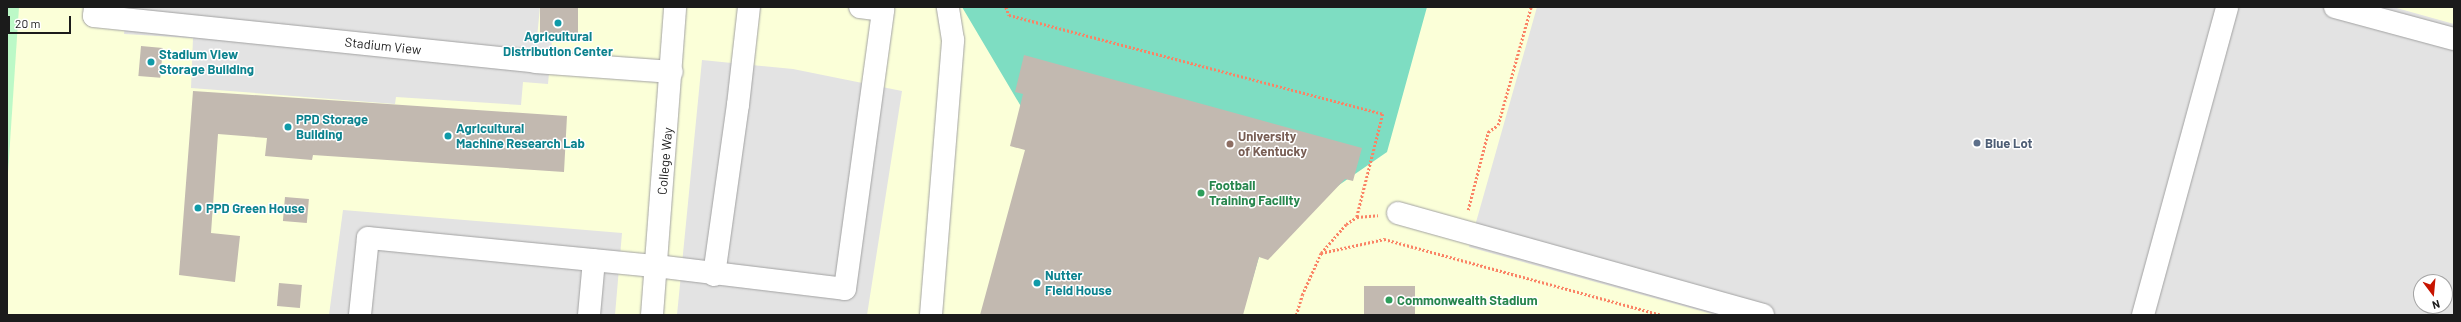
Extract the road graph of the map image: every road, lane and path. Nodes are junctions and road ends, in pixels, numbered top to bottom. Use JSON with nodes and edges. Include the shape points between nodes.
{"nodes":[{"id":1,"x":675,"y":7,"type":"edge"},
{"id":2,"x":749,"y":7,"type":"edge"},
{"id":3,"x":860,"y":7,"type":"edge"},
{"id":4,"x":948,"y":7,"type":"edge"},
{"id":5,"x":1006,"y":7,"type":"edge"},
{"id":6,"x":1531,"y":7,"type":"edge"},
{"id":7,"x":2227,"y":7,"type":"edge"},
{"id":8,"x":2335,"y":7,"type":"edge"},
{"id":9,"x":95,"y":11,"type":"edge"},
{"id":10,"x":2454,"y":39,"type":"edge"},
{"id":11,"x":672,"y":72,"type":"junction"},
{"id":12,"x":1469,"y":202,"type":"dead end"},
{"id":13,"x":1398,"y":213,"type":"joint"},
{"id":14,"x":1357,"y":217,"type":"junction"},
{"id":15,"x":1321,"y":253,"type":"junction"},
{"id":16,"x":594,"y":260,"type":"junction"},
{"id":17,"x":656,"y":266,"type":"junction"},
{"id":18,"x":714,"y":275,"type":"junction"},
{"id":19,"x":360,"y":315,"type":"edge"},
{"id":20,"x":589,"y":315,"type":"edge"},
{"id":21,"x":652,"y":315,"type":"edge"},
{"id":22,"x":931,"y":315,"type":"edge"},
{"id":23,"x":1296,"y":315,"type":"edge"},
{"id":24,"x":1661,"y":315,"type":"edge"},
{"id":25,"x":1763,"y":315,"type":"edge"},
{"id":26,"x":2143,"y":315,"type":"edge"}],
"edges":[{"from":1,"to":11,"type":"street","name":"College Way"},
{"from":2,"to":18,"type":"street"},
{"from":3,"to":18,"type":"street","via":[[883,10],[846,289]]},
{"from":4,"to":22,"type":"street","via":[[953,40]]},
{"from":5,"to":14,"type":"path","via":[[1010,15],[1383,114]]},
{"from":6,"to":12,"type":"path","via":[[1498,125],[1488,132]]},
{"from":7,"to":26,"type":"street"},
{"from":8,"to":10,"type":"street"},
{"from":9,"to":11,"type":"street","name":"Stadium View","via":[[536,62]]},
{"from":11,"to":17,"type":"street","name":"College Way"},
{"from":13,"to":14,"type":"path"},
{"from":13,"to":25,"type":"street"},
{"from":14,"to":15,"type":"path","via":[[1346,224]]},
{"from":15,"to":23,"type":"path"},
{"from":15,"to":24,"type":"path","via":[[1384,239]]},
{"from":16,"to":17,"type":"street"},
{"from":16,"to":19,"type":"street","via":[[368,238]]},
{"from":16,"to":20,"type":"street"},
{"from":17,"to":18,"type":"street"},
{"from":17,"to":21,"type":"street","name":"College Way"}]}
